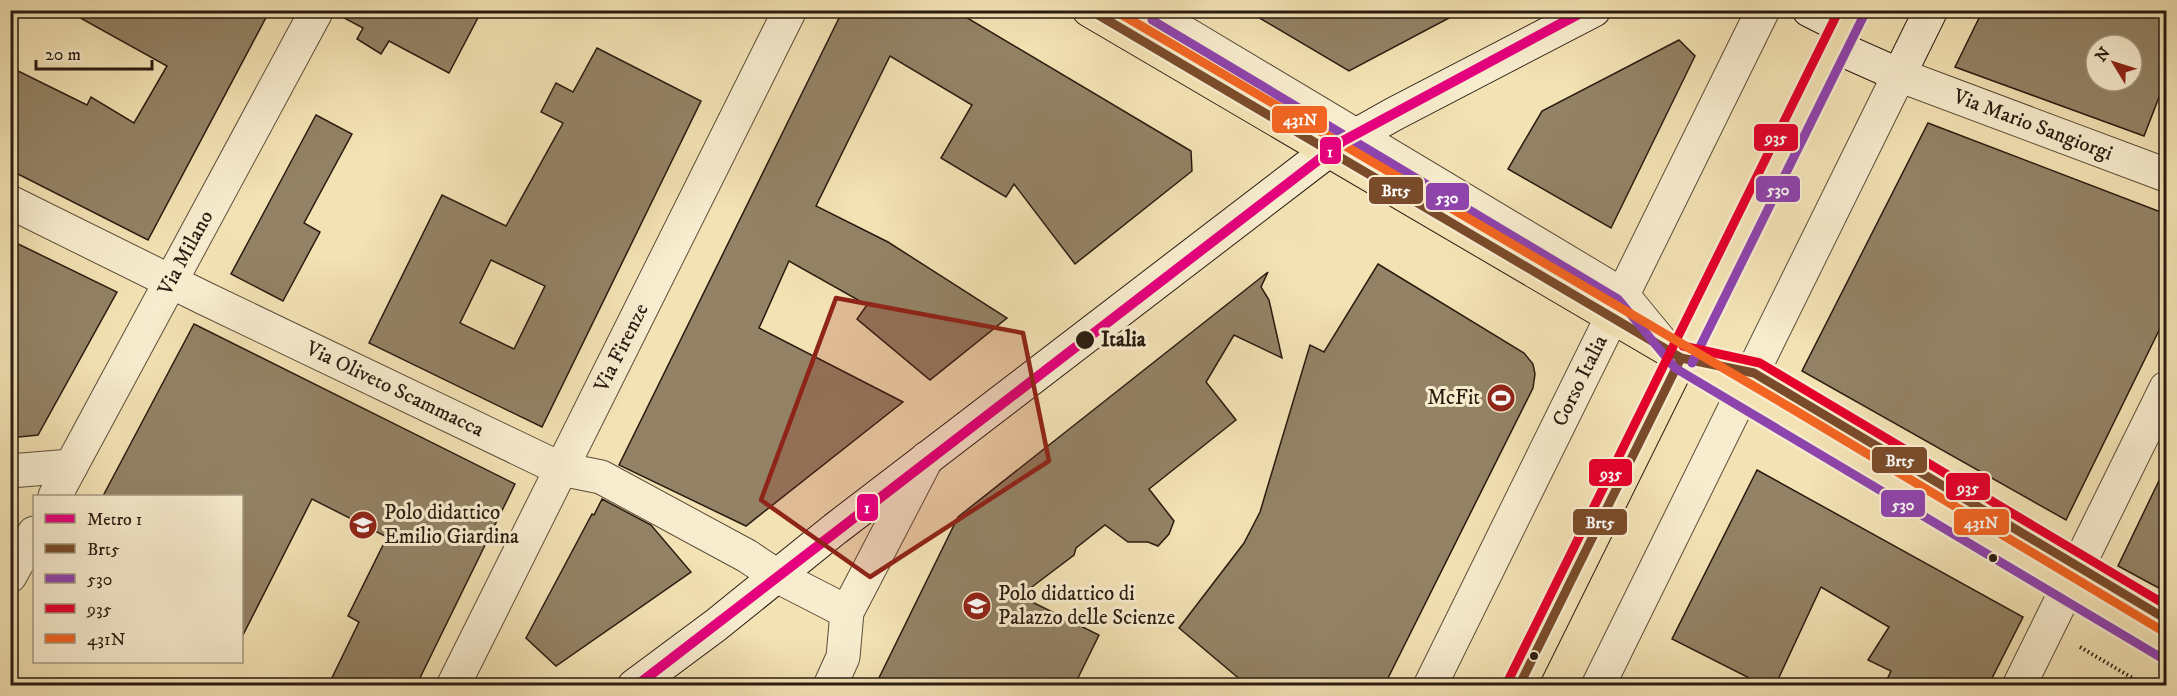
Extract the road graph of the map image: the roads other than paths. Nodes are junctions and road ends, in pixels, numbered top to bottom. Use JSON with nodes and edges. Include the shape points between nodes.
{"nodes":[{"id":1,"x":317,"y":10,"type":"edge"},
{"id":2,"x":790,"y":10,"type":"edge"},
{"id":3,"x":1089,"y":10,"type":"edge"},
{"id":4,"x":1158,"y":10,"type":"edge"},
{"id":5,"x":1594,"y":10,"type":"edge"},
{"id":6,"x":1763,"y":10,"type":"edge"},
{"id":7,"x":1809,"y":10,"type":"edge"},
{"id":8,"x":1931,"y":10,"type":"edge"},
{"id":9,"x":1845,"y":28,"type":"edge"},
{"id":10,"x":1899,"y":75,"type":"junction"},
{"id":11,"x":1361,"y":132,"type":"junction"},
{"id":12,"x":1328,"y":152,"type":"junction"},
{"id":13,"x":2166,"y":175,"type":"edge"},
{"id":14,"x":10,"y":202,"type":"edge"},
{"id":15,"x":171,"y":282,"type":"junction"},
{"id":16,"x":1619,"y":304,"type":"junction"},
{"id":17,"x":1681,"y":358,"type":"junction"},
{"id":18,"x":1748,"y":383,"type":"junction"},
{"id":19,"x":2166,"y":388,"type":"edge"},
{"id":20,"x":927,"y":458,"type":"junction"},
{"id":21,"x":71,"y":466,"type":"junction"},
{"id":22,"x":561,"y":469,"type":"junction"},
{"id":23,"x":10,"y":471,"type":"edge"},
{"id":24,"x":55,"y":495,"type":"edge"},
{"id":25,"x":33,"y":534,"type":"edge"},
{"id":26,"x":10,"y":576,"type":"edge"},
{"id":27,"x":777,"y":576,"type":"junction"},
{"id":28,"x":2073,"y":577,"type":"junction"},
{"id":29,"x":847,"y":612,"type":"junction"},
{"id":30,"x":2166,"y":620,"type":"edge"},
{"id":31,"x":2166,"y":647,"type":"edge"},
{"id":32,"x":836,"y":683,"type":"edge"},
{"id":33,"x":453,"y":686,"type":"edge"},
{"id":34,"x":634,"y":686,"type":"edge"},
{"id":35,"x":1430,"y":686,"type":"edge"},
{"id":36,"x":1519,"y":686,"type":"edge"},
{"id":37,"x":1598,"y":686,"type":"edge"},
{"id":38,"x":2019,"y":686,"type":"edge"}],
"edges":[{"from":1,"to":15,"type":"street","name":"Via Milano"},
{"from":2,"to":22,"type":"street","name":"Via Firenze"},
{"from":3,"to":12,"type":"main road"},
{"from":4,"to":11,"type":"lane"},
{"from":5,"to":11,"type":"street"},
{"from":6,"to":16,"type":"street","name":"Corso Italia"},
{"from":7,"to":9,"type":"street","name":"Via Mario Sangiorgi"},
{"from":8,"to":10,"type":"street"},
{"from":9,"to":10,"type":"street","name":"Via Mario Sangiorgi"},
{"from":9,"to":17,"type":"main road"},
{"from":10,"to":13,"type":"street","name":"Via Mario Sangiorgi"},
{"from":10,"to":18,"type":"street"},
{"from":11,"to":12,"type":"street"},
{"from":11,"to":16,"type":"lane"},
{"from":12,"to":16,"type":"main road"},
{"from":12,"to":20,"type":"street"},
{"from":14,"to":15,"type":"street","name":"Via Oliveto Scammacca"},
{"from":15,"to":21,"type":"street","name":"Via Milano"},
{"from":15,"to":22,"type":"street","name":"Via Oliveto Scammacca"},
{"from":16,"to":17,"type":"main road"},
{"from":16,"to":35,"type":"street","name":"Corso Italia"},
{"from":17,"to":18,"type":"main road"},
{"from":17,"to":36,"type":"main road"},
{"from":18,"to":28,"type":"main road"},
{"from":18,"to":37,"type":"street"},
{"from":19,"to":28,"type":"street"},
{"from":20,"to":27,"type":"street"},
{"from":20,"to":29,"type":"street"},
{"from":21,"to":23,"type":"street"},
{"from":21,"to":24,"type":"street","name":"Via Milano"},
{"from":22,"to":27,"type":"street","name":"Via Oliveto Scammacca","via":[[601,477]]},
{"from":22,"to":33,"type":"street","name":"Via Firenze"},
{"from":25,"to":26,"type":"street"},
{"from":27,"to":29,"type":"street","name":"Via Oliveto Scammacca"},
{"from":27,"to":34,"type":"street"},
{"from":28,"to":30,"type":"lane"},
{"from":28,"to":31,"type":"main road"},
{"from":28,"to":38,"type":"street"},
{"from":29,"to":32,"type":"street"}]}
